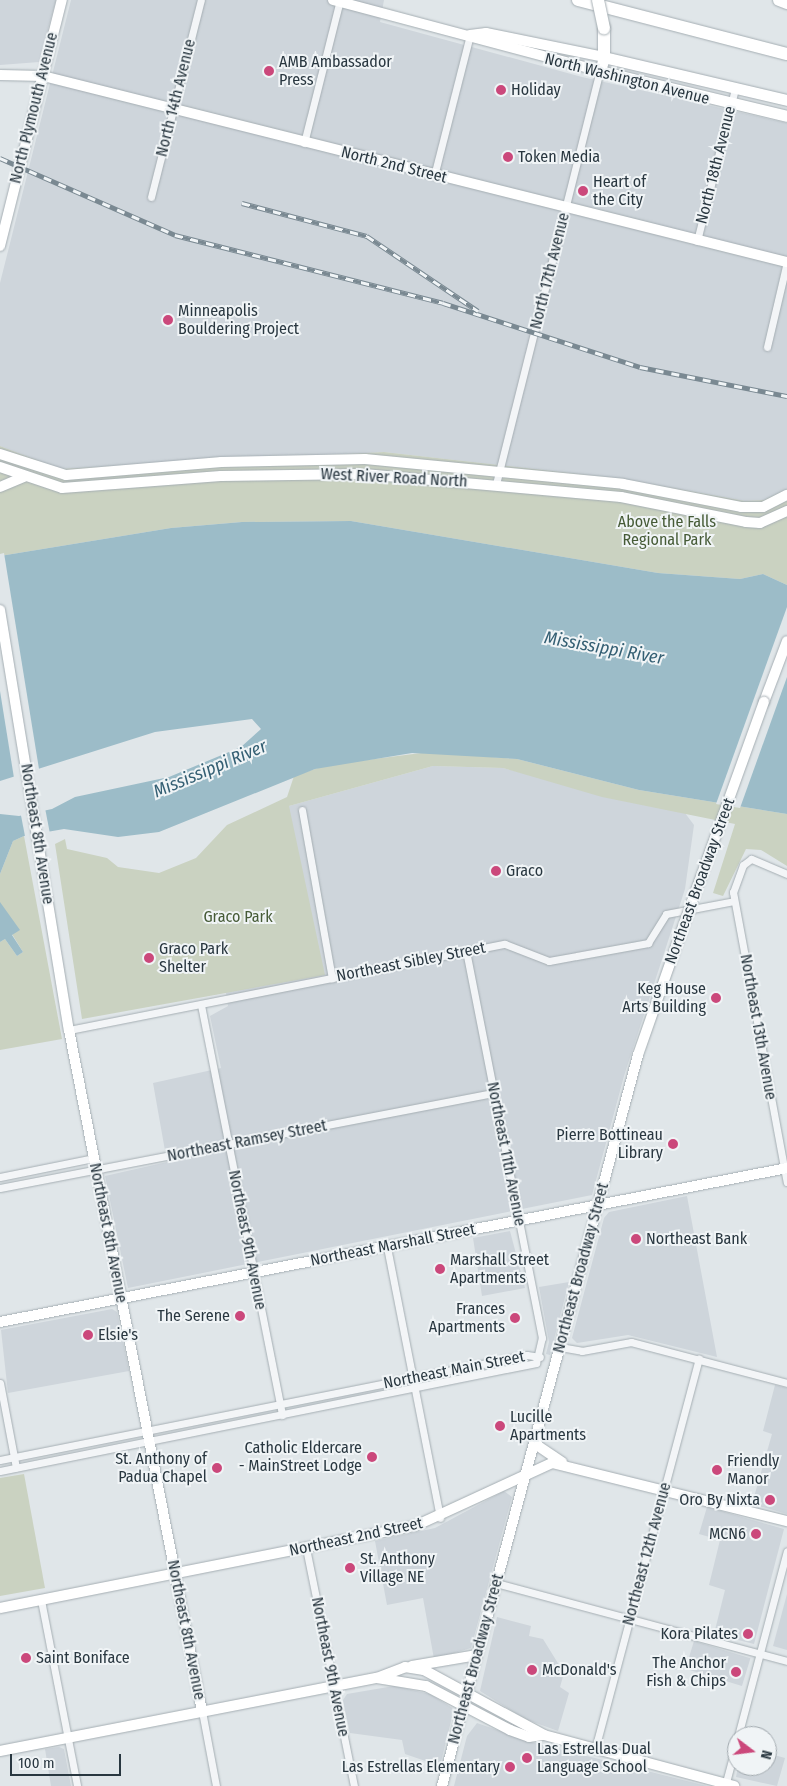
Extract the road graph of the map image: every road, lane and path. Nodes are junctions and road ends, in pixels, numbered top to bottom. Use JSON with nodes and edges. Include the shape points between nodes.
{"nodes":[{"id":1,"x":62,"y":0,"type":"edge"},
{"id":2,"x":201,"y":0,"type":"edge"},
{"id":3,"x":578,"y":0,"type":"edge"},
{"id":4,"x":598,"y":0,"type":"edge"},
{"id":5,"x":779,"y":0,"type":"edge"},
{"id":6,"x":338,"y":1,"type":"edge"},
{"id":7,"x":787,"y":3,"type":"edge"},
{"id":8,"x":470,"y":34,"type":"junction"},
{"id":9,"x":787,"y":54,"type":"edge"},
{"id":10,"x":604,"y":57,"type":"junction"},
{"id":11,"x":600,"y":71,"type":"junction"},
{"id":12,"x":0,"y":75,"type":"edge"},
{"id":13,"x":43,"y":76,"type":"junction"},
{"id":14,"x":735,"y":89,"type":"junction"},
{"id":15,"x":787,"y":100,"type":"edge"},
{"id":16,"x":731,"y":104,"type":"junction"},
{"id":17,"x":173,"y":110,"type":"junction"},
{"id":18,"x":787,"y":116,"type":"edge"},
{"id":19,"x":304,"y":143,"type":"junction"},
{"id":20,"x":434,"y":176,"type":"junction"},
{"id":21,"x":151,"y":197,"type":"dead end"},
{"id":22,"x":566,"y":208,"type":"junction"},
{"id":23,"x":697,"y":241,"type":"junction"},
{"id":24,"x":0,"y":246,"type":"edge"},
{"id":25,"x":787,"y":262,"type":"edge"},
{"id":26,"x":767,"y":347,"type":"dead end"},
{"id":27,"x":0,"y":454,"type":"edge"},
{"id":28,"x":221,"y":462,"type":"junction"},
{"id":29,"x":0,"y":467,"type":"edge"},
{"id":30,"x":114,"y":471,"type":"junction"},
{"id":31,"x":499,"y":472,"type":"junction"},
{"id":32,"x":221,"y":476,"type":"junction"},
{"id":33,"x":26,"y":477,"type":"junction"},
{"id":34,"x":116,"y":484,"type":"junction"},
{"id":35,"x":496,"y":484,"type":"junction"},
{"id":36,"x":0,"y":487,"type":"edge"},
{"id":37,"x":787,"y":495,"type":"edge"},
{"id":38,"x":787,"y":511,"type":"edge"},
{"id":39,"x":0,"y":610,"type":"edge"},
{"id":40,"x":787,"y":640,"type":"edge"},
{"id":41,"x":302,"y":810,"type":"dead end"},
{"id":42,"x":787,"y":874,"type":"edge"},
{"id":43,"x":734,"y":902,"type":"junction"},
{"id":44,"x":466,"y":952,"type":"junction"},
{"id":45,"x":332,"y":978,"type":"junction"},
{"id":46,"x":202,"y":1005,"type":"junction"},
{"id":47,"x":69,"y":1030,"type":"junction"},
{"id":48,"x":494,"y":1093,"type":"junction"},
{"id":49,"x":228,"y":1144,"type":"junction"},
{"id":50,"x":93,"y":1158,"type":"junction"},
{"id":51,"x":786,"y":1168,"type":"edge"},
{"id":52,"x":95,"y":1169,"type":"junction"},
{"id":53,"x":0,"y":1177,"type":"edge"},
{"id":54,"x":787,"y":1182,"type":"edge"},
{"id":55,"x":0,"y":1188,"type":"edge"},
{"id":56,"x":598,"y":1204,"type":"junction"},
{"id":57,"x":519,"y":1220,"type":"junction"},
{"id":58,"x":387,"y":1247,"type":"junction"},
{"id":59,"x":254,"y":1272,"type":"junction"},
{"id":60,"x":121,"y":1298,"type":"junction"},
{"id":61,"x":0,"y":1322,"type":"edge"},
{"id":62,"x":560,"y":1347,"type":"junction"},
{"id":63,"x":540,"y":1357,"type":"junction"},
{"id":64,"x":699,"y":1359,"type":"junction"},
{"id":65,"x":412,"y":1378,"type":"junction"},
{"id":66,"x":0,"y":1383,"type":"edge"},
{"id":67,"x":787,"y":1383,"type":"edge"},
{"id":68,"x":414,"y":1389,"type":"junction"},
{"id":69,"x":280,"y":1404,"type":"junction"},
{"id":70,"x":282,"y":1415,"type":"junction"},
{"id":71,"x":147,"y":1430,"type":"junction"},
{"id":72,"x":535,"y":1438,"type":"junction"},
{"id":73,"x":149,"y":1442,"type":"junction"},
{"id":74,"x":14,"y":1457,"type":"junction"},
{"id":75,"x":0,"y":1460,"type":"edge"},
{"id":76,"x":563,"y":1462,"type":"junction"},
{"id":77,"x":16,"y":1468,"type":"junction"},
{"id":78,"x":0,"y":1471,"type":"edge"},
{"id":79,"x":526,"y":1471,"type":"junction"},
{"id":80,"x":664,"y":1488,"type":"junction"},
{"id":81,"x":440,"y":1518,"type":"junction"},
{"id":82,"x":787,"y":1521,"type":"edge"},
{"id":83,"x":306,"y":1548,"type":"junction"},
{"id":84,"x":787,"y":1551,"type":"edge"},
{"id":85,"x":175,"y":1574,"type":"junction"},
{"id":86,"x":496,"y":1584,"type":"junction"},
{"id":87,"x":41,"y":1600,"type":"junction"},
{"id":88,"x":0,"y":1608,"type":"edge"},
{"id":89,"x":630,"y":1618,"type":"junction"},
{"id":90,"x":760,"y":1654,"type":"junction"},
{"id":91,"x":477,"y":1655,"type":"junction"},
{"id":92,"x":787,"y":1661,"type":"edge"},
{"id":93,"x":405,"y":1667,"type":"junction"},
{"id":94,"x":377,"y":1678,"type":"junction"},
{"id":95,"x":334,"y":1686,"type":"junction"},
{"id":96,"x":467,"y":1693,"type":"junction"},
{"id":97,"x":463,"y":1706,"type":"junction"},
{"id":98,"x":202,"y":1711,"type":"junction"},
{"id":99,"x":741,"y":1726,"type":"edge"},
{"id":100,"x":544,"y":1735,"type":"junction"},
{"id":101,"x":67,"y":1737,"type":"junction"},
{"id":102,"x":595,"y":1749,"type":"junction"},
{"id":103,"x":0,"y":1751,"type":"edge"},
{"id":104,"x":728,"y":1785,"type":"edge"},
{"id":105,"x":77,"y":1786,"type":"edge"},
{"id":106,"x":216,"y":1786,"type":"edge"},
{"id":107,"x":354,"y":1786,"type":"edge"},
{"id":108,"x":442,"y":1786,"type":"edge"}],
"edges":[{"from":1,"to":13,"type":"main road","name":"North Plymouth Avenue"},
{"from":2,"to":17,"type":"street","name":"North 14th Avenue"},
{"from":3,"to":9,"type":"highway"},
{"from":4,"to":10,"type":"highway","bridge":true,"via":[[604,28]]},
{"from":5,"to":7,"type":"highway"},
{"from":6,"to":8,"type":"main road","name":"North Washington Avenue"},
{"from":6,"to":19,"type":"street"},
{"from":8,"to":10,"type":"main road","name":"North Washington Avenue","via":[[486,33]]},
{"from":8,"to":11,"type":"main road","name":"North Washington Avenue","via":[[484,43]]},
{"from":8,"to":20,"type":"street"},
{"from":10,"to":11,"type":"main road","name":"North 17th Avenue"},
{"from":10,"to":14,"type":"main road","name":"North Washington Avenue"},
{"from":11,"to":16,"type":"main road","name":"North Washington Avenue"},
{"from":11,"to":22,"type":"street","name":"North 17th Avenue"},
{"from":12,"to":13,"type":"main road","name":"North 2nd Street"},
{"from":13,"to":17,"type":"main road","name":"North 2nd Street"},
{"from":13,"to":24,"type":"main road","name":"North Plymouth Avenue"},
{"from":14,"to":15,"type":"main road","name":"North Washington Avenue"},
{"from":14,"to":16,"type":"street","name":"North 18th Avenue"},
{"from":16,"to":18,"type":"main road","name":"North Washington Avenue"},
{"from":16,"to":23,"type":"street","name":"North 18th Avenue"},
{"from":17,"to":19,"type":"main road","name":"North 2nd Street"},
{"from":17,"to":21,"type":"street","name":"North 14th Avenue"},
{"from":19,"to":20,"type":"main road","name":"North 2nd Street"},
{"from":20,"to":22,"type":"main road","name":"North 2nd Street"},
{"from":22,"to":23,"type":"main road","name":"North 2nd Street"},
{"from":22,"to":31,"type":"street","name":"North 17th Avenue"},
{"from":23,"to":25,"type":"main road","name":"North 2nd Street"},
{"from":25,"to":26,"type":"street"},
{"from":27,"to":30,"type":"main road","name":"West River Road North","via":[[49,473]]},
{"from":28,"to":30,"type":"main road","name":"West River Road North"},
{"from":28,"to":31,"type":"main road","name":"West River Road North","via":[[366,460]]},
{"from":28,"to":32,"type":"street"},
{"from":29,"to":33,"type":"main road","name":"West River Road North"},
{"from":30,"to":34,"type":"street"},
{"from":31,"to":35,"type":"street","name":"North 17th Avenue"},
{"from":31,"to":37,"type":"main road","name":"West River Road North","via":[[623,484],[741,507],[763,507]]},
{"from":32,"to":34,"type":"main road","name":"West River Road North"},
{"from":32,"to":35,"type":"main road","name":"West River Road North","via":[[364,474]]},
{"from":33,"to":34,"type":"main road","name":"West River Road North","via":[[62,488]]},
{"from":33,"to":36,"type":"main road"},
{"from":35,"to":38,"type":"main road","name":"West River Road North","via":[[622,497],[746,522],[760,523]]},
{"from":39,"to":47,"type":"main road","name":"Northeast 8th Avenue"},
{"from":40,"to":56,"type":"main road","name":"Northeast Broadway Street","bridge":true,"via":[[638,1055]]},
{"from":41,"to":45,"type":"street"},
{"from":42,"to":43,"type":"street","via":[[762,860],[747,860],[735,884]]},
{"from":43,"to":44,"type":"street","name":"Northeast Sibley Street","via":[[666,914],[648,943],[549,961],[505,944]]},
{"from":43,"to":51,"type":"street","name":"Northeast 13th Avenue"},
{"from":44,"to":45,"type":"street","name":"Northeast Sibley Street"},
{"from":44,"to":48,"type":"street","name":"Northeast 11th Avenue"},
{"from":45,"to":46,"type":"street","name":"Northeast Sibley Street"},
{"from":46,"to":47,"type":"street","name":"Northeast Sibley Street"},
{"from":46,"to":49,"type":"street","name":"Northeast 9th Avenue"},
{"from":47,"to":50,"type":"main road","name":"Northeast 8th Avenue"},
{"from":48,"to":49,"type":"street","name":"Northeast Ramsey Street"},
{"from":48,"to":57,"type":"street","name":"Northeast 11th Avenue"},
{"from":49,"to":52,"type":"street","name":"Northeast Ramsey Street"},
{"from":49,"to":59,"type":"street","name":"Northeast 9th Avenue"},
{"from":50,"to":52,"type":"main road","name":"Northeast 8th Avenue"},
{"from":50,"to":53,"type":"street"},
{"from":51,"to":54,"type":"street","name":"Northeast 13th Avenue"},
{"from":51,"to":56,"type":"main road","name":"Northeast Marshall Street"},
{"from":52,"to":55,"type":"street","name":"Northeast Ramsey Street"},
{"from":52,"to":60,"type":"main road","name":"Northeast 8th Avenue"},
{"from":56,"to":57,"type":"main road","name":"Northeast Marshall Street"},
{"from":56,"to":62,"type":"main road","name":"Northeast Broadway Street"},
{"from":57,"to":58,"type":"main road","name":"Northeast Marshall Street"},
{"from":57,"to":63,"type":"street","name":"Northeast 11th Avenue","via":[[542,1338]]},
{"from":58,"to":59,"type":"main road","name":"Northeast Marshall Street"},
{"from":58,"to":65,"type":"street"},
{"from":59,"to":60,"type":"main road","name":"Northeast Marshall Street"},
{"from":59,"to":69,"type":"street","name":"Northeast 9th Avenue"},
{"from":60,"to":61,"type":"main road","name":"Northeast Marshall Street"},
{"from":60,"to":71,"type":"main road","name":"Northeast 8th Avenue"},
{"from":62,"to":64,"type":"street","via":[[582,1351],[631,1342]]},
{"from":62,"to":72,"type":"main road","name":"Northeast Broadway Street"},
{"from":63,"to":65,"type":"street","name":"Northeast Main Street","via":[[527,1355]]},
{"from":63,"to":68,"type":"street","name":"Northeast Main Street","via":[[530,1367]]},
{"from":64,"to":67,"type":"street"},
{"from":64,"to":80,"type":"street","name":"Northeast 12th Avenue"},
{"from":65,"to":68,"type":"street"},
{"from":65,"to":69,"type":"street","name":"Northeast Main Street"},
{"from":66,"to":74,"type":"street"},
{"from":68,"to":70,"type":"street","name":"Northeast Main Street"},
{"from":68,"to":81,"type":"street"},
{"from":69,"to":70,"type":"street","name":"Northeast 9th Avenue"},
{"from":69,"to":71,"type":"street","name":"Northeast Main Street"},
{"from":70,"to":73,"type":"street","name":"Northeast Main Street"},
{"from":71,"to":73,"type":"main road","name":"Northeast 8th Avenue"},
{"from":71,"to":74,"type":"street","name":"Northeast Main Street"},
{"from":72,"to":76,"type":"main road","via":[[538,1446]]},
{"from":72,"to":79,"type":"main road","name":"Northeast Broadway Street"},
{"from":73,"to":77,"type":"street","name":"Northeast Main Street"},
{"from":73,"to":85,"type":"main road","name":"Northeast 8th Avenue"},
{"from":74,"to":75,"type":"street","name":"Northeast Main Street"},
{"from":74,"to":77,"type":"street"},
{"from":76,"to":79,"type":"main road","name":"Northeast 2nd Street"},
{"from":76,"to":80,"type":"main road","name":"Northeast 2nd Street"},
{"from":77,"to":78,"type":"street","name":"Northeast Main Street"},
{"from":79,"to":81,"type":"main road","name":"Northeast 2nd Street"},
{"from":79,"to":86,"type":"main road","name":"Northeast Broadway Street"},
{"from":80,"to":82,"type":"main road","name":"Northeast 2nd Street"},
{"from":80,"to":89,"type":"street","name":"Northeast 12th Avenue"},
{"from":81,"to":83,"type":"main road","name":"Northeast 2nd Street"},
{"from":83,"to":85,"type":"main road","name":"Northeast 2nd Street"},
{"from":83,"to":95,"type":"street","name":"Northeast 9th Avenue"},
{"from":84,"to":90,"type":"street"},
{"from":85,"to":87,"type":"main road","name":"Northeast 2nd Street"},
{"from":85,"to":98,"type":"main road","name":"Northeast 8th Avenue"},
{"from":86,"to":89,"type":"street"},
{"from":86,"to":91,"type":"main road","name":"Northeast Broadway Street"},
{"from":87,"to":88,"type":"main road","name":"Northeast 2nd Street"},
{"from":87,"to":101,"type":"street"},
{"from":89,"to":90,"type":"street"},
{"from":89,"to":102,"type":"street","name":"Northeast 12th Avenue"},
{"from":90,"to":92,"type":"street"},
{"from":90,"to":99,"type":"street"},
{"from":91,"to":93,"type":"main road"},
{"from":91,"to":96,"type":"main road","name":"Northeast Broadway Street"},
{"from":93,"to":94,"type":"main road"},
{"from":93,"to":96,"type":"main road","via":[[424,1670]]},
{"from":94,"to":95,"type":"main road"},
{"from":94,"to":97,"type":"main road","via":[[426,1686]]},
{"from":95,"to":98,"type":"main road"},
{"from":95,"to":107,"type":"street","name":"Northeast 9th Avenue"},
{"from":96,"to":97,"type":"main road","name":"Northeast Broadway Street"},
{"from":96,"to":100,"type":"main road"},
{"from":97,"to":100,"type":"main road","via":[[529,1737]]},
{"from":97,"to":108,"type":"main road","name":"Northeast Broadway Street"},
{"from":98,"to":101,"type":"main road"},
{"from":98,"to":106,"type":"street","name":"Northeast 8th Avenue"},
{"from":100,"to":102,"type":"main road"},
{"from":101,"to":103,"type":"main road"},
{"from":101,"to":105,"type":"street"},
{"from":102,"to":104,"type":"main road"}]}
